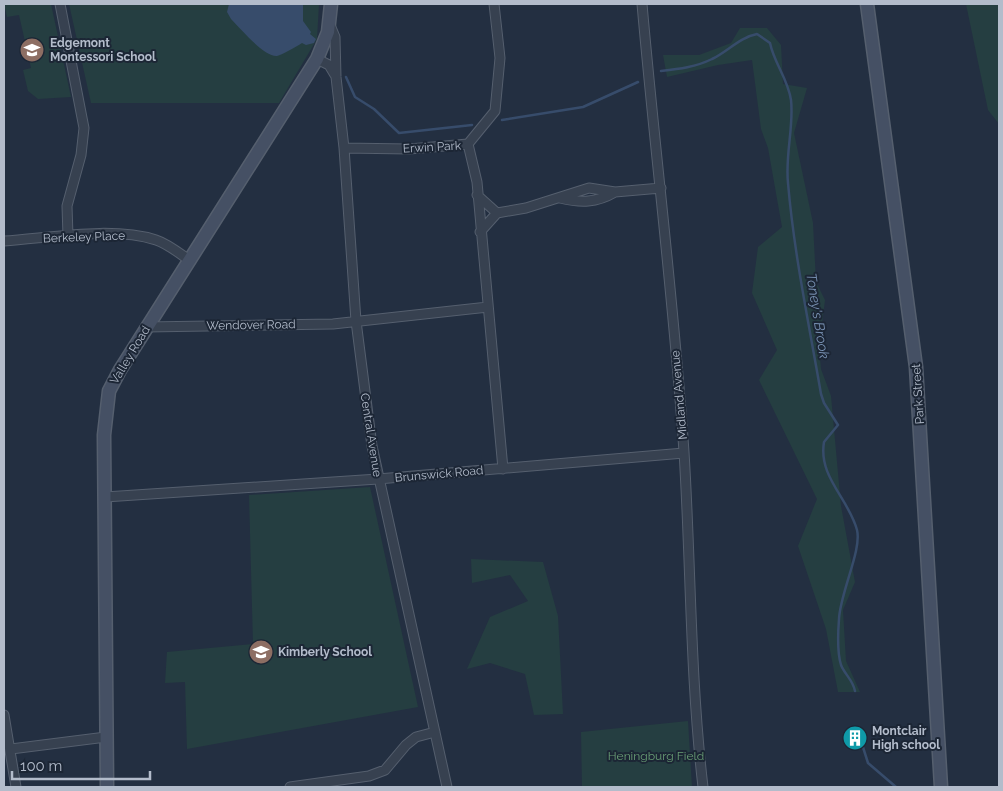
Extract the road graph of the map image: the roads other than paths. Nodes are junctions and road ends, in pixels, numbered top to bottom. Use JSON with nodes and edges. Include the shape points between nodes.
{"nodes":[{"id":1,"x":60,"y":4,"type":"edge"},
{"id":2,"x":331,"y":4,"type":"edge"},
{"id":3,"x":494,"y":4,"type":"edge"},
{"id":4,"x":642,"y":4,"type":"edge"},
{"id":5,"x":867,"y":4,"type":"edge"},
{"id":6,"x":330,"y":25,"type":"junction"},
{"id":7,"x":317,"y":59,"type":"junction"},
{"id":8,"x":336,"y":78,"type":"junction"},
{"id":9,"x":468,"y":144,"type":"junction"},
{"id":10,"x":344,"y":148,"type":"junction"},
{"id":11,"x":661,"y":188,"type":"junction"},
{"id":12,"x":614,"y":192,"type":"junction"},
{"id":13,"x":477,"y":195,"type":"junction"},
{"id":14,"x":560,"y":198,"type":"junction"},
{"id":15,"x":497,"y":213,"type":"junction"},
{"id":16,"x":480,"y":232,"type":"junction"},
{"id":17,"x":68,"y":236,"type":"junction"},
{"id":18,"x":4,"y":241,"type":"edge"},
{"id":19,"x":189,"y":260,"type":"junction"},
{"id":20,"x":488,"y":307,"type":"junction"},
{"id":21,"x":356,"y":321,"type":"junction"},
{"id":22,"x":146,"y":327,"type":"junction"},
{"id":23,"x":684,"y":453,"type":"junction"},
{"id":24,"x":503,"y":468,"type":"junction"},
{"id":25,"x":378,"y":479,"type":"junction"},
{"id":26,"x":105,"y":497,"type":"junction"},
{"id":27,"x":4,"y":715,"type":"edge"},
{"id":28,"x":435,"y":732,"type":"junction"},
{"id":29,"x":106,"y":737,"type":"junction"},
{"id":30,"x":11,"y":749,"type":"junction"},
{"id":31,"x":16,"y":787,"type":"edge"},
{"id":32,"x":107,"y":787,"type":"edge"},
{"id":33,"x":290,"y":787,"type":"edge"},
{"id":34,"x":447,"y":787,"type":"edge"},
{"id":35,"x":703,"y":787,"type":"edge"},
{"id":36,"x":940,"y":787,"type":"edge"}],
"edges":[{"from":1,"to":17,"type":"street","via":[[84,128],[82,155],[67,206]]},
{"from":2,"to":6,"type":"main road","name":"Valley Road"},
{"from":3,"to":9,"type":"street","via":[[500,58],[495,111]]},
{"from":4,"to":11,"type":"street","name":"Midland Avenue"},
{"from":5,"to":36,"type":"main road","name":"Park Street","via":[[916,367]]},
{"from":6,"to":7,"type":"main road","name":"Valley Road"},
{"from":6,"to":8,"type":"street","name":"Central Avenue","via":[[335,37]]},
{"from":7,"to":8,"type":"street","via":[[329,65]]},
{"from":7,"to":19,"type":"main road","name":"Valley Road"},
{"from":8,"to":10,"type":"street","name":"Central Avenue"},
{"from":9,"to":10,"type":"street","name":"Erwin Park","via":[[409,149]]},
{"from":9,"to":13,"type":"street","name":"Erwin Park"},
{"from":10,"to":21,"type":"street","name":"Central Avenue"},
{"from":11,"to":12,"type":"street"},
{"from":11,"to":23,"type":"street","name":"Midland Avenue"},
{"from":12,"to":14,"type":"street","via":[[593,187]]},
{"from":12,"to":14,"type":"street","via":[[593,202]]},
{"from":13,"to":15,"type":"street"},
{"from":13,"to":16,"type":"street","name":"Erwin Park"},
{"from":14,"to":15,"type":"street"},
{"from":15,"to":16,"type":"street"},
{"from":16,"to":20,"type":"street","name":"Erwin Park"},
{"from":17,"to":18,"type":"street","name":"Berkeley Place"},
{"from":17,"to":19,"type":"street","name":"Berkeley Place","via":[[148,238],[164,243]]},
{"from":19,"to":22,"type":"main road","name":"Valley Road"},
{"from":20,"to":21,"type":"street"},
{"from":20,"to":24,"type":"street","name":"Erwin Park"},
{"from":21,"to":22,"type":"street","name":"Wendover Road"},
{"from":21,"to":25,"type":"street","name":"Central Avenue"},
{"from":22,"to":26,"type":"main road","name":"Valley Road","via":[[109,391],[104,435]]},
{"from":23,"to":24,"type":"street","name":"Brunswick Road"},
{"from":23,"to":35,"type":"street","name":"Midland Avenue","via":[[694,704]]},
{"from":24,"to":25,"type":"street","name":"Brunswick Road"},
{"from":25,"to":26,"type":"street","name":"Brunswick Road"},
{"from":25,"to":28,"type":"street","name":"Central Avenue"},
{"from":26,"to":29,"type":"main road","name":"Valley Road"},
{"from":27,"to":30,"type":"street"},
{"from":28,"to":33,"type":"street","via":[[411,741],[385,770],[369,776]]},
{"from":28,"to":34,"type":"street","name":"Central Avenue"},
{"from":29,"to":30,"type":"street"},
{"from":29,"to":32,"type":"main road","name":"Valley Road"},
{"from":30,"to":31,"type":"street"}]}
